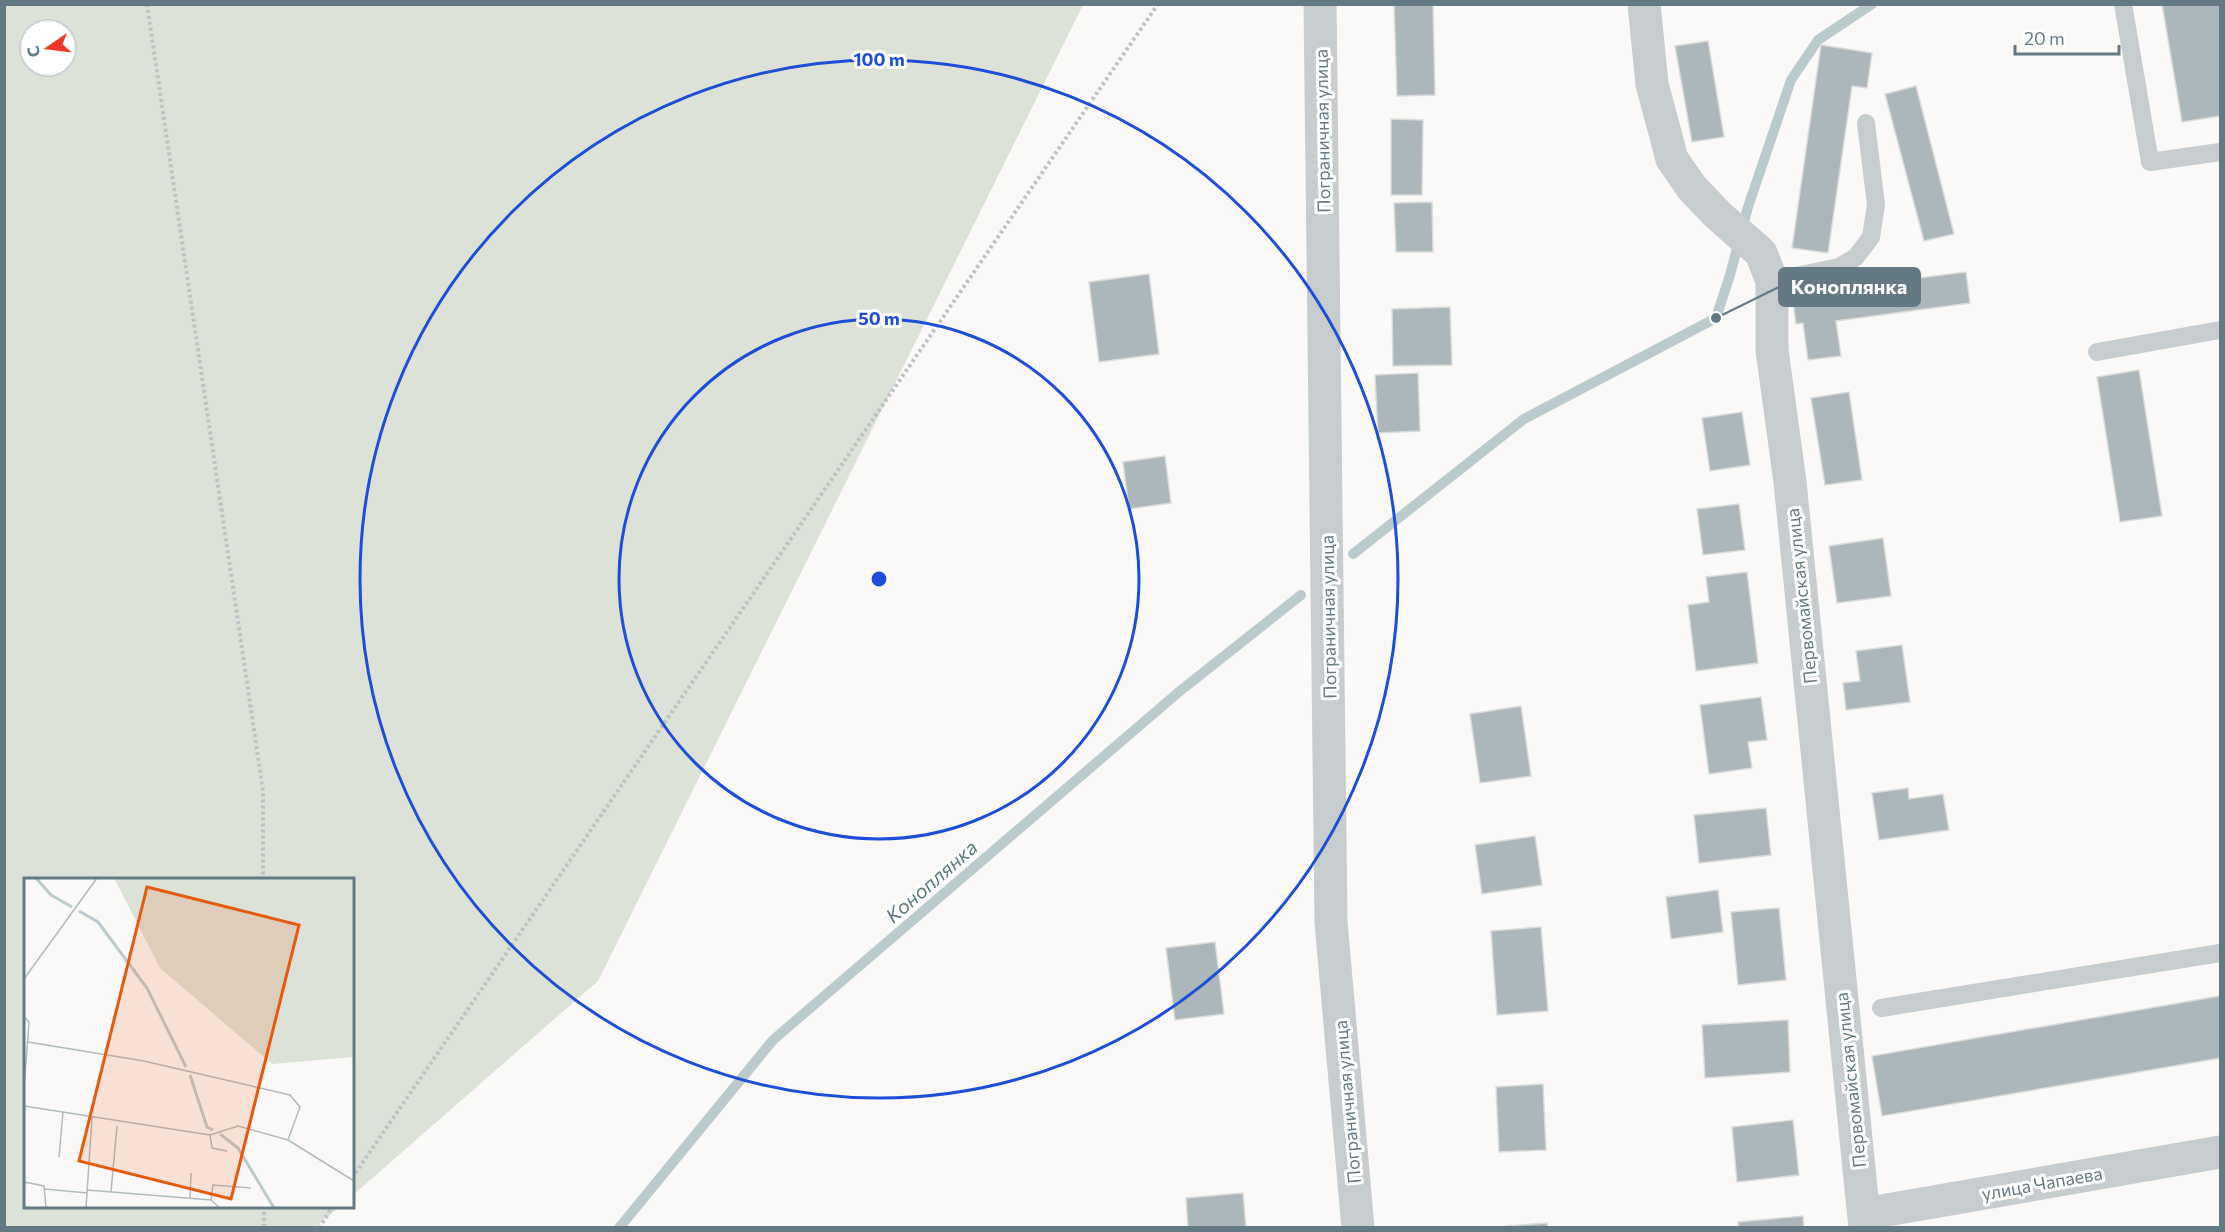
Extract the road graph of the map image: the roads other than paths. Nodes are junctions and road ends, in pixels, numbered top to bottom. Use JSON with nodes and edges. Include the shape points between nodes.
{"nodes":[{"id":1,"x":1320,"y":4,"type":"edge"},
{"id":2,"x":1644,"y":4,"type":"edge"},
{"id":3,"x":2123,"y":4,"type":"edge"},
{"id":4,"x":1866,"y":123,"type":"dead end"},
{"id":5,"x":2220,"y":152,"type":"edge"},
{"id":6,"x":1766,"y":267,"type":"junction"},
{"id":7,"x":2220,"y":330,"type":"edge"},
{"id":8,"x":2097,"y":352,"type":"dead end"},
{"id":9,"x":2220,"y":953,"type":"edge"},
{"id":10,"x":1881,"y":1008,"type":"dead end"},
{"id":11,"x":2220,"y":1152,"type":"edge"},
{"id":12,"x":1864,"y":1221,"type":"edge"},
{"id":13,"x":1358,"y":1227,"type":"edge"}],
"edges":[{"from":1,"to":13,"type":"street","name":"Пограничная улица","via":[[1331,922]]},
{"from":2,"to":6,"type":"street","via":[[1652,84],[1672,159],[1692,188]]},
{"from":3,"to":5,"type":"lane","via":[[2150,162]]},
{"from":4,"to":6,"type":"lane","via":[[1876,205],[1871,237],[1856,257],[1839,267]]},
{"from":6,"to":12,"type":"street","name":"Первомайская улица"},
{"from":7,"to":8,"type":"lane"},
{"from":9,"to":10,"type":"lane"},
{"from":11,"to":12,"type":"street","name":"улица Чапаева"}]}
